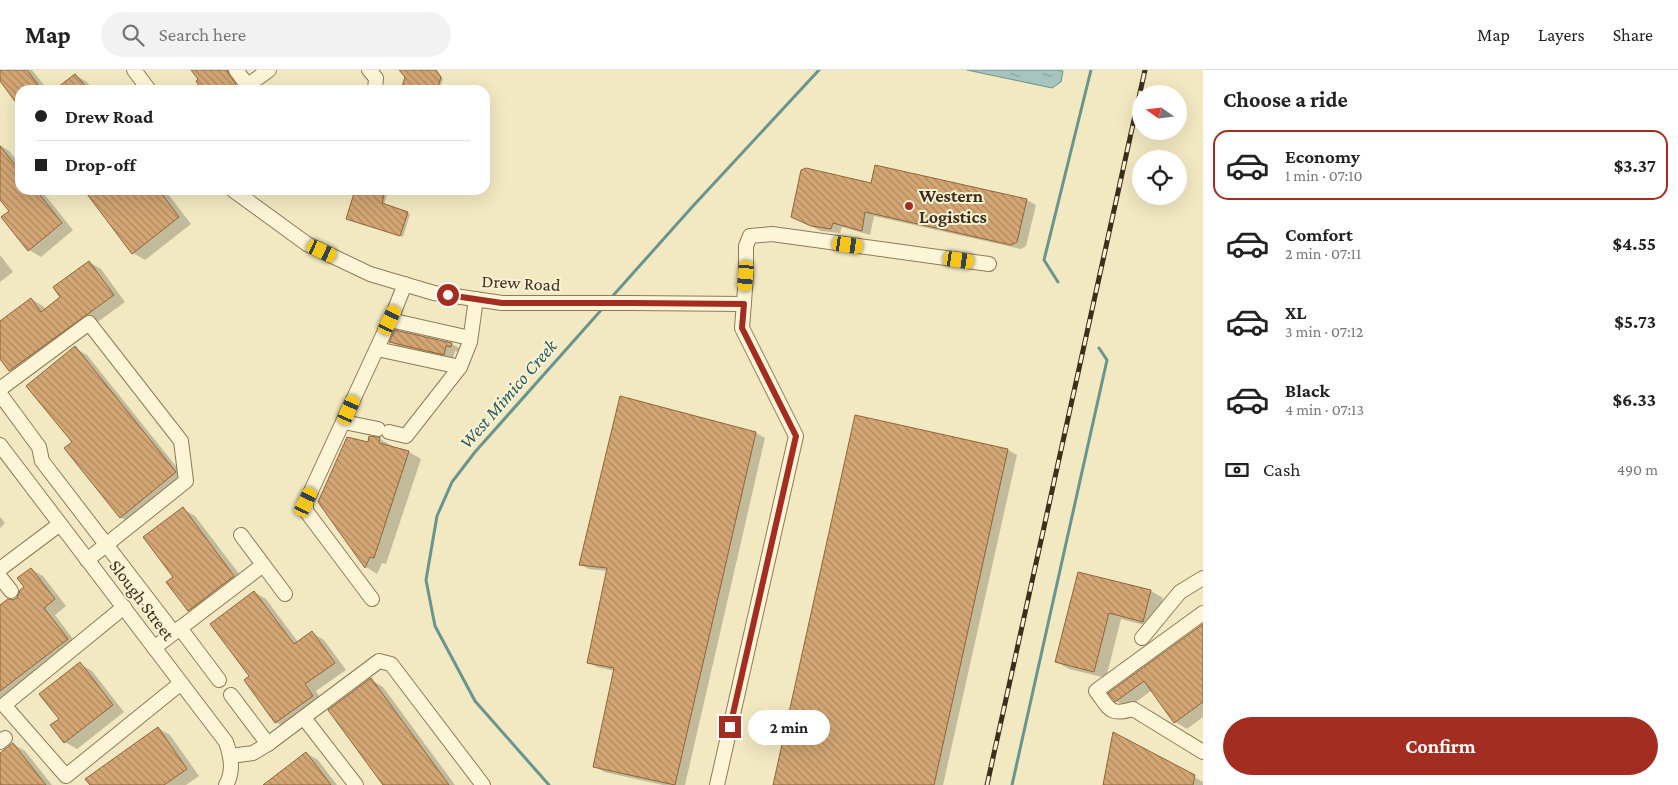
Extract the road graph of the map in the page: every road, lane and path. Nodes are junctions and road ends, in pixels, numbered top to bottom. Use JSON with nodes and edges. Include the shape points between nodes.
{"nodes":[{"id":1,"x":134,"y":70,"type":"edge"},
{"id":2,"x":236,"y":70,"type":"edge"},
{"id":3,"x":269,"y":70,"type":"edge"},
{"id":4,"x":370,"y":70,"type":"edge"},
{"id":5,"x":145,"y":85,"type":"edge"},
{"id":6,"x":247,"y":85,"type":"edge"},
{"id":7,"x":252,"y":85,"type":"edge"},
{"id":8,"x":375,"y":85,"type":"edge"},
{"id":9,"x":241,"y":195,"type":"edge"},
{"id":10,"x":989,"y":264,"type":"dead end"},
{"id":11,"x":405,"y":284,"type":"junction"},
{"id":12,"x":476,"y":299,"type":"junction"},
{"id":13,"x":744,"y":304,"type":"junction"},
{"id":14,"x":390,"y":320,"type":"junction"},
{"id":15,"x":470,"y":338,"type":"junction"},
{"id":16,"x":377,"y":349,"type":"junction"},
{"id":17,"x":460,"y":368,"type":"junction"},
{"id":18,"x":0,"y":389,"type":"edge"},
{"id":19,"x":0,"y":394,"type":"edge"},
{"id":20,"x":344,"y":422,"type":"junction"},
{"id":21,"x":0,"y":445,"type":"edge"},
{"id":22,"x":42,"y":462,"type":"junction"},
{"id":23,"x":24,"y":476,"type":"junction"},
{"id":24,"x":60,"y":524,"type":"junction"},
{"id":25,"x":241,"y":535,"type":"dead end"},
{"id":26,"x":106,"y":545,"type":"junction"},
{"id":27,"x":87,"y":560,"type":"junction"},
{"id":28,"x":263,"y":565,"type":"junction"},
{"id":29,"x":0,"y":569,"type":"edge"},
{"id":30,"x":0,"y":577,"type":"edge"},
{"id":31,"x":1203,"y":578,"type":"edge"},
{"id":32,"x":11,"y":591,"type":"dead end"},
{"id":33,"x":285,"y":594,"type":"dead end"},
{"id":34,"x":372,"y":599,"type":"dead end"},
{"id":35,"x":124,"y":608,"type":"junction"},
{"id":36,"x":1203,"y":612,"type":"edge"},
{"id":37,"x":177,"y":630,"type":"junction"},
{"id":38,"x":1142,"y":638,"type":"dead end"},
{"id":39,"x":154,"y":648,"type":"junction"},
{"id":40,"x":219,"y":680,"type":"dead end"},
{"id":41,"x":181,"y":683,"type":"junction"},
{"id":42,"x":231,"y":695,"type":"dead end"},
{"id":43,"x":304,"y":718,"type":"junction"},
{"id":44,"x":268,"y":744,"type":"junction"},
{"id":45,"x":1203,"y":752,"type":"edge"},
{"id":46,"x":230,"y":756,"type":"junction"},
{"id":47,"x":70,"y":780,"type":"edge"},
{"id":48,"x":228,"y":784,"type":"edge"},
{"id":49,"x":356,"y":785,"type":"edge"},
{"id":50,"x":483,"y":785,"type":"edge"},
{"id":51,"x":717,"y":785,"type":"edge"}],
"edges":[{"from":1,"to":5,"type":"street"},
{"from":2,"to":6,"type":"street"},
{"from":3,"to":7,"type":"street"},
{"from":4,"to":8,"type":"street","via":[[376,78]]},
{"from":9,"to":11,"type":"street","name":"Drew Road","via":[[307,244],[370,274]]},
{"from":10,"to":13,"type":"street","via":[[772,234],[750,236],[746,246]]},
{"from":11,"to":12,"type":"street","name":"Drew Road","via":[[434,293]]},
{"from":11,"to":14,"type":"street"},
{"from":12,"to":13,"type":"street","name":"Drew Road","via":[[502,303]]},
{"from":12,"to":15,"type":"street"},
{"from":13,"to":51,"type":"street","via":[[742,328],[796,436]]},
{"from":14,"to":15,"type":"street"},
{"from":14,"to":16,"type":"street"},
{"from":15,"to":17,"type":"street"},
{"from":16,"to":17,"type":"street"},
{"from":16,"to":20,"type":"street"},
{"from":17,"to":20,"type":"street","via":[[406,436]]},
{"from":18,"to":26,"type":"street","via":[[89,323],[181,441],[186,481]]},
{"from":19,"to":22,"type":"street","via":[[39,447]]},
{"from":20,"to":34,"type":"street","via":[[306,502],[306,512]]},
{"from":21,"to":23,"type":"street","name":"Slough Street"},
{"from":22,"to":23,"type":"street"},
{"from":22,"to":26,"type":"street"},
{"from":23,"to":24,"type":"street","name":"Slough Street"},
{"from":24,"to":27,"type":"street","name":"Slough Street"},
{"from":24,"to":29,"type":"street"},
{"from":25,"to":28,"type":"street"},
{"from":26,"to":27,"type":"street"},
{"from":26,"to":37,"type":"street"},
{"from":27,"to":35,"type":"street","name":"Slough Street"},
{"from":28,"to":33,"type":"street"},
{"from":28,"to":37,"type":"street"},
{"from":30,"to":32,"type":"street"},
{"from":31,"to":38,"type":"street","via":[[1180,592]]},
{"from":35,"to":39,"type":"street","name":"Slough Street"},
{"from":35,"to":47,"type":"street","via":[[4,704]]},
{"from":36,"to":45,"type":"street","via":[[1096,691],[1112,711],[1120,713],[1133,709]]},
{"from":37,"to":39,"type":"street"},
{"from":37,"to":40,"type":"street"},
{"from":39,"to":41,"type":"street","name":"Slough Street"},
{"from":41,"to":46,"type":"street","name":"Slough Street","via":[[226,742]]},
{"from":41,"to":47,"type":"street"},
{"from":42,"to":44,"type":"street"},
{"from":43,"to":44,"type":"street"},
{"from":43,"to":49,"type":"street"},
{"from":43,"to":50,"type":"street","via":[[379,661],[391,664]]},
{"from":44,"to":46,"type":"street","via":[[253,754]]},
{"from":46,"to":48,"type":"street","name":"Slough Street","via":[[232,769]]}]}
